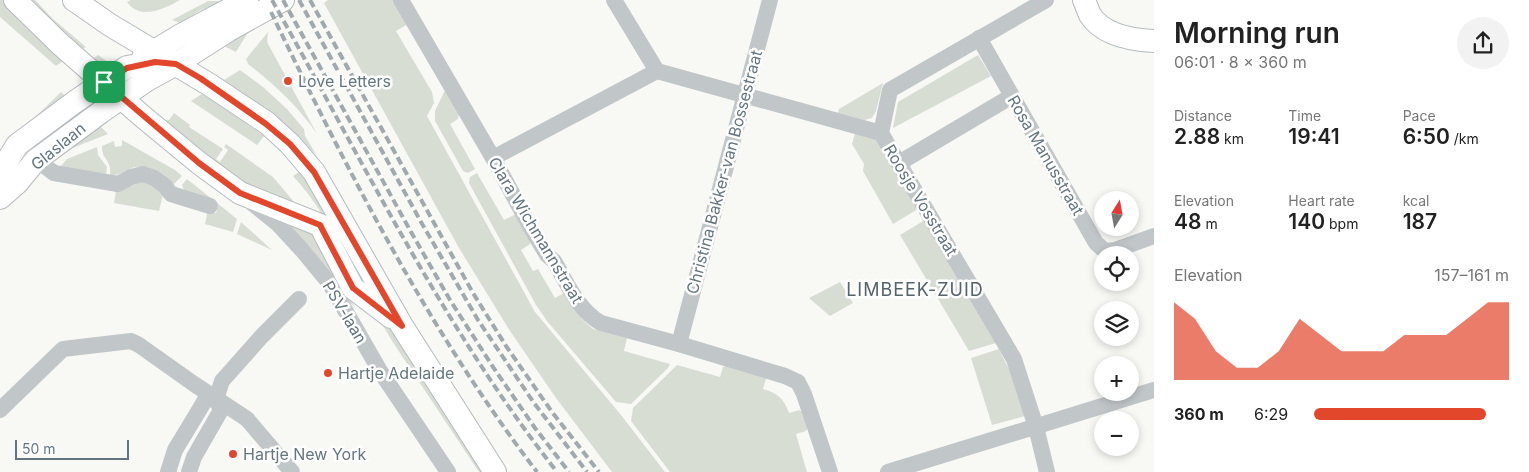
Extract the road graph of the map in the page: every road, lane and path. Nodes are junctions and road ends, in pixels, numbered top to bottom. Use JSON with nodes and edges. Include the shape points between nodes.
{"nodes":[{"id":1,"x":16,"y":0,"type":"edge"},
{"id":2,"x":74,"y":0,"type":"edge"},
{"id":3,"x":247,"y":0,"type":"edge"},
{"id":4,"x":283,"y":0,"type":"edge"},
{"id":5,"x":401,"y":0,"type":"edge"},
{"id":6,"x":614,"y":0,"type":"edge"},
{"id":7,"x":770,"y":0,"type":"edge"},
{"id":8,"x":1046,"y":0,"type":"edge"},
{"id":9,"x":1084,"y":0,"type":"edge"},
{"id":10,"x":1154,"y":24,"type":"edge"},
{"id":11,"x":222,"y":35,"type":"junction"},
{"id":12,"x":979,"y":38,"type":"junction"},
{"id":13,"x":1154,"y":41,"type":"edge"},
{"id":14,"x":158,"y":64,"type":"junction"},
{"id":15,"x":127,"y":68,"type":"junction"},
{"id":16,"x":658,"y":71,"type":"junction"},
{"id":17,"x":104,"y":82,"type":"junction"},
{"id":18,"x":219,"y":91,"type":"junction"},
{"id":19,"x":745,"y":95,"type":"junction"},
{"id":20,"x":1012,"y":96,"type":"junction"},
{"id":21,"x":121,"y":98,"type":"junction"},
{"id":22,"x":881,"y":133,"type":"junction"},
{"id":23,"x":17,"y":145,"type":"junction"},
{"id":24,"x":493,"y":158,"type":"junction"},
{"id":25,"x":36,"y":160,"type":"junction"},
{"id":26,"x":899,"y":163,"type":"junction"},
{"id":27,"x":0,"y":173,"type":"edge"},
{"id":28,"x":240,"y":193,"type":"junction"},
{"id":29,"x":0,"y":198,"type":"edge"},
{"id":30,"x":210,"y":206,"type":"dead end"},
{"id":31,"x":1154,"y":236,"type":"edge"},
{"id":32,"x":299,"y":299,"type":"dead end"},
{"id":33,"x":402,"y":326,"type":"junction"},
{"id":34,"x":678,"y":344,"type":"junction"},
{"id":35,"x":1154,"y":390,"type":"edge"},
{"id":36,"x":216,"y":399,"type":"junction"},
{"id":37,"x":0,"y":410,"type":"edge"},
{"id":38,"x":1036,"y":427,"type":"junction"},
{"id":39,"x":168,"y":472,"type":"edge"},
{"id":40,"x":189,"y":472,"type":"edge"},
{"id":41,"x":292,"y":472,"type":"edge"},
{"id":42,"x":448,"y":472,"type":"edge"},
{"id":43,"x":495,"y":472,"type":"edge"},
{"id":44,"x":830,"y":472,"type":"edge"},
{"id":45,"x":888,"y":472,"type":"edge"},
{"id":46,"x":1047,"y":472,"type":"edge"}],
"edges":[{"from":1,"to":17,"type":"main road","name":"PSV-laan"},
{"from":2,"to":14,"type":"main road","name":"PSV-laan"},
{"from":3,"to":14,"type":"main road","via":[[188,31]]},
{"from":4,"to":11,"type":"main road"},
{"from":5,"to":24,"type":"street","name":"Clara Wichmannstraat"},
{"from":6,"to":16,"type":"street"},
{"from":7,"to":19,"type":"street","name":"Christina Bakker-van Bossestraat"},
{"from":8,"to":12,"type":"street","name":"Roosje Vosstraat"},
{"from":9,"to":10,"type":"main road","via":[[1108,17],[1125,24]]},
{"from":9,"to":13,"type":"main road","via":[[1090,15],[1104,28],[1127,38]]},
{"from":11,"to":14,"type":"main road"},
{"from":11,"to":18,"type":"main road","via":[[210,61]]},
{"from":12,"to":20,"type":"street","name":"Rosa Manusstraat"},
{"from":12,"to":22,"type":"street","name":"Roosje Vosstraat","via":[[890,90]]},
{"from":14,"to":15,"type":"main road","name":"Glaslaan"},
{"from":14,"to":18,"type":"main road","name":"PSV-laan"},
{"from":14,"to":21,"type":"main road","name":"Glaslaan"},
{"from":15,"to":17,"type":"main road","name":"Glaslaan"},
{"from":15,"to":21,"type":"main road"},
{"from":16,"to":19,"type":"street"},
{"from":16,"to":24,"type":"street"},
{"from":17,"to":21,"type":"main road","name":"PSV-laan"},
{"from":17,"to":23,"type":"main road","name":"Glaslaan"},
{"from":18,"to":33,"type":"main road","name":"PSV-laan","via":[[290,144],[314,172]]},
{"from":19,"to":22,"type":"street"},
{"from":19,"to":34,"type":"street","name":"Christina Bakker-van Bossestraat"},
{"from":20,"to":26,"type":"street"},
{"from":20,"to":31,"type":"street","name":"Rosa Manusstraat","via":[[1096,243],[1105,251],[1115,250]]},
{"from":21,"to":25,"type":"main road","name":"Glaslaan"},
{"from":21,"to":28,"type":"main road","name":"PSV-laan"},
{"from":22,"to":26,"type":"street","name":"Roosje Vosstraat"},
{"from":23,"to":25,"type":"street"},
{"from":23,"to":27,"type":"main road","name":"Glaslaan"},
{"from":24,"to":34,"type":"street","name":"Clara Wichmannstraat","via":[[531,228],[588,314],[601,323]]},
{"from":25,"to":29,"type":"main road","name":"Glaslaan"},
{"from":25,"to":30,"type":"street","via":[[54,173],[118,184],[143,174],[154,178],[172,194]]},
{"from":26,"to":38,"type":"street","name":"Roosje Vosstraat","via":[[1014,359]]},
{"from":28,"to":33,"type":"main road","name":"PSV-laan","via":[[320,225],[353,288]]},
{"from":28,"to":42,"type":"street","name":"PSV-laan","via":[[278,224],[330,284],[380,371]]},
{"from":32,"to":36,"type":"street","via":[[222,381]]},
{"from":33,"to":43,"type":"main road","name":"PSV-laan"},
{"from":34,"to":44,"type":"street","name":"Clara Wichmannstraat","via":[[798,382]]},
{"from":35,"to":38,"type":"street"},
{"from":36,"to":37,"type":"street","via":[[139,344],[128,341],[62,349]]},
{"from":36,"to":39,"type":"street","via":[[205,400],[200,407],[176,450]]},
{"from":36,"to":40,"type":"street","via":[[221,410]]},
{"from":36,"to":41,"type":"street","via":[[247,419]]},
{"from":38,"to":45,"type":"street"},
{"from":38,"to":46,"type":"street","name":"Roosje Vosstraat"}]}
